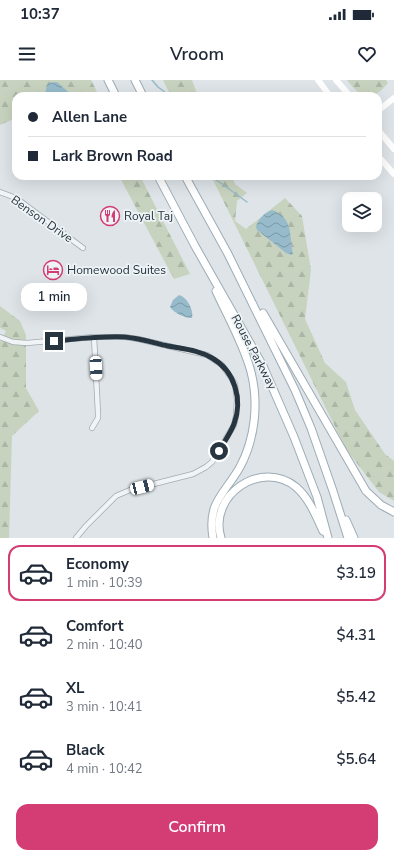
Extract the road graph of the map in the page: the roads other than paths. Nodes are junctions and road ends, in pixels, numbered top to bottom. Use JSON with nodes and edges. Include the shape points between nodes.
{"nodes":[{"id":1,"x":108,"y":80,"type":"edge"},
{"id":2,"x":135,"y":80,"type":"edge"},
{"id":3,"x":318,"y":80,"type":"edge"},
{"id":4,"x":336,"y":80,"type":"edge"},
{"id":5,"x":114,"y":92,"type":"edge"},
{"id":6,"x":141,"y":92,"type":"edge"},
{"id":7,"x":327,"y":92,"type":"edge"},
{"id":8,"x":346,"y":92,"type":"edge"},
{"id":9,"x":394,"y":98,"type":"edge"},
{"id":10,"x":382,"y":108,"type":"edge"},
{"id":11,"x":382,"y":135,"type":"edge"},
{"id":12,"x":394,"y":149,"type":"edge"},
{"id":13,"x":382,"y":158,"type":"edge"},
{"id":14,"x":382,"y":160,"type":"edge"},
{"id":15,"x":388,"y":167,"type":"junction"},
{"id":16,"x":394,"y":174,"type":"edge"},
{"id":17,"x":160,"y":180,"type":"edge"},
{"id":18,"x":187,"y":180,"type":"edge"},
{"id":19,"x":0,"y":192,"type":"edge"},
{"id":20,"x":195,"y":246,"type":"junction"},
{"id":21,"x":84,"y":248,"type":"dead end"},
{"id":22,"x":228,"y":254,"type":"junction"},
{"id":23,"x":0,"y":337,"type":"edge"},
{"id":24,"x":94,"y":337,"type":"junction"},
{"id":25,"x":92,"y":428,"type":"dead end"},
{"id":26,"x":333,"y":491,"type":"junction"},
{"id":27,"x":394,"y":512,"type":"edge"},
{"id":28,"x":76,"y":538,"type":"edge"},
{"id":29,"x":213,"y":538,"type":"edge"},
{"id":30,"x":221,"y":538,"type":"edge"},
{"id":31,"x":327,"y":538,"type":"edge"},
{"id":32,"x":348,"y":538,"type":"edge"},
{"id":33,"x":354,"y":538,"type":"edge"}],
"edges":[{"from":1,"to":5,"type":"main road"},
{"from":2,"to":6,"type":"main road"},
{"from":3,"to":7,"type":"street"},
{"from":4,"to":8,"type":"street"},
{"from":9,"to":10,"type":"street"},
{"from":11,"to":12,"type":"street"},
{"from":13,"to":15,"type":"street"},
{"from":14,"to":15,"type":"street"},
{"from":15,"to":16,"type":"street"},
{"from":17,"to":20,"type":"main road","name":"Rouse Parkway"},
{"from":18,"to":22,"type":"main road","name":"Rouse Parkway"},
{"from":19,"to":21,"type":"street","name":"Benson Drive","via":[[16,198]]},
{"from":20,"to":29,"type":"main road","via":[[246,356],[254,387],[254,427],[239,468],[212,511]]},
{"from":20,"to":31,"type":"main road","name":"Rouse Parkway","via":[[263,366],[279,401],[316,497]]},
{"from":22,"to":26,"type":"main road","name":"Rouse Parkway","via":[[295,390]]},
{"from":22,"to":27,"type":"main road","via":[[361,483],[372,498]]},
{"from":23,"to":24,"type":"street","via":[[27,343]]},
{"from":24,"to":25,"type":"street","via":[[98,418]]},
{"from":24,"to":28,"type":"street","via":[[125,337],[207,355],[218,361],[227,370],[234,384],[236,416],[226,440],[212,462],[192,474],[116,496]]},
{"from":26,"to":32,"type":"main road","name":"Rouse Parkway"},
{"from":26,"to":33,"type":"main road"},
{"from":30,"to":31,"type":"main road","via":[[219,525],[226,500],[242,484],[264,477],[282,480],[295,486],[312,508]]}]}
